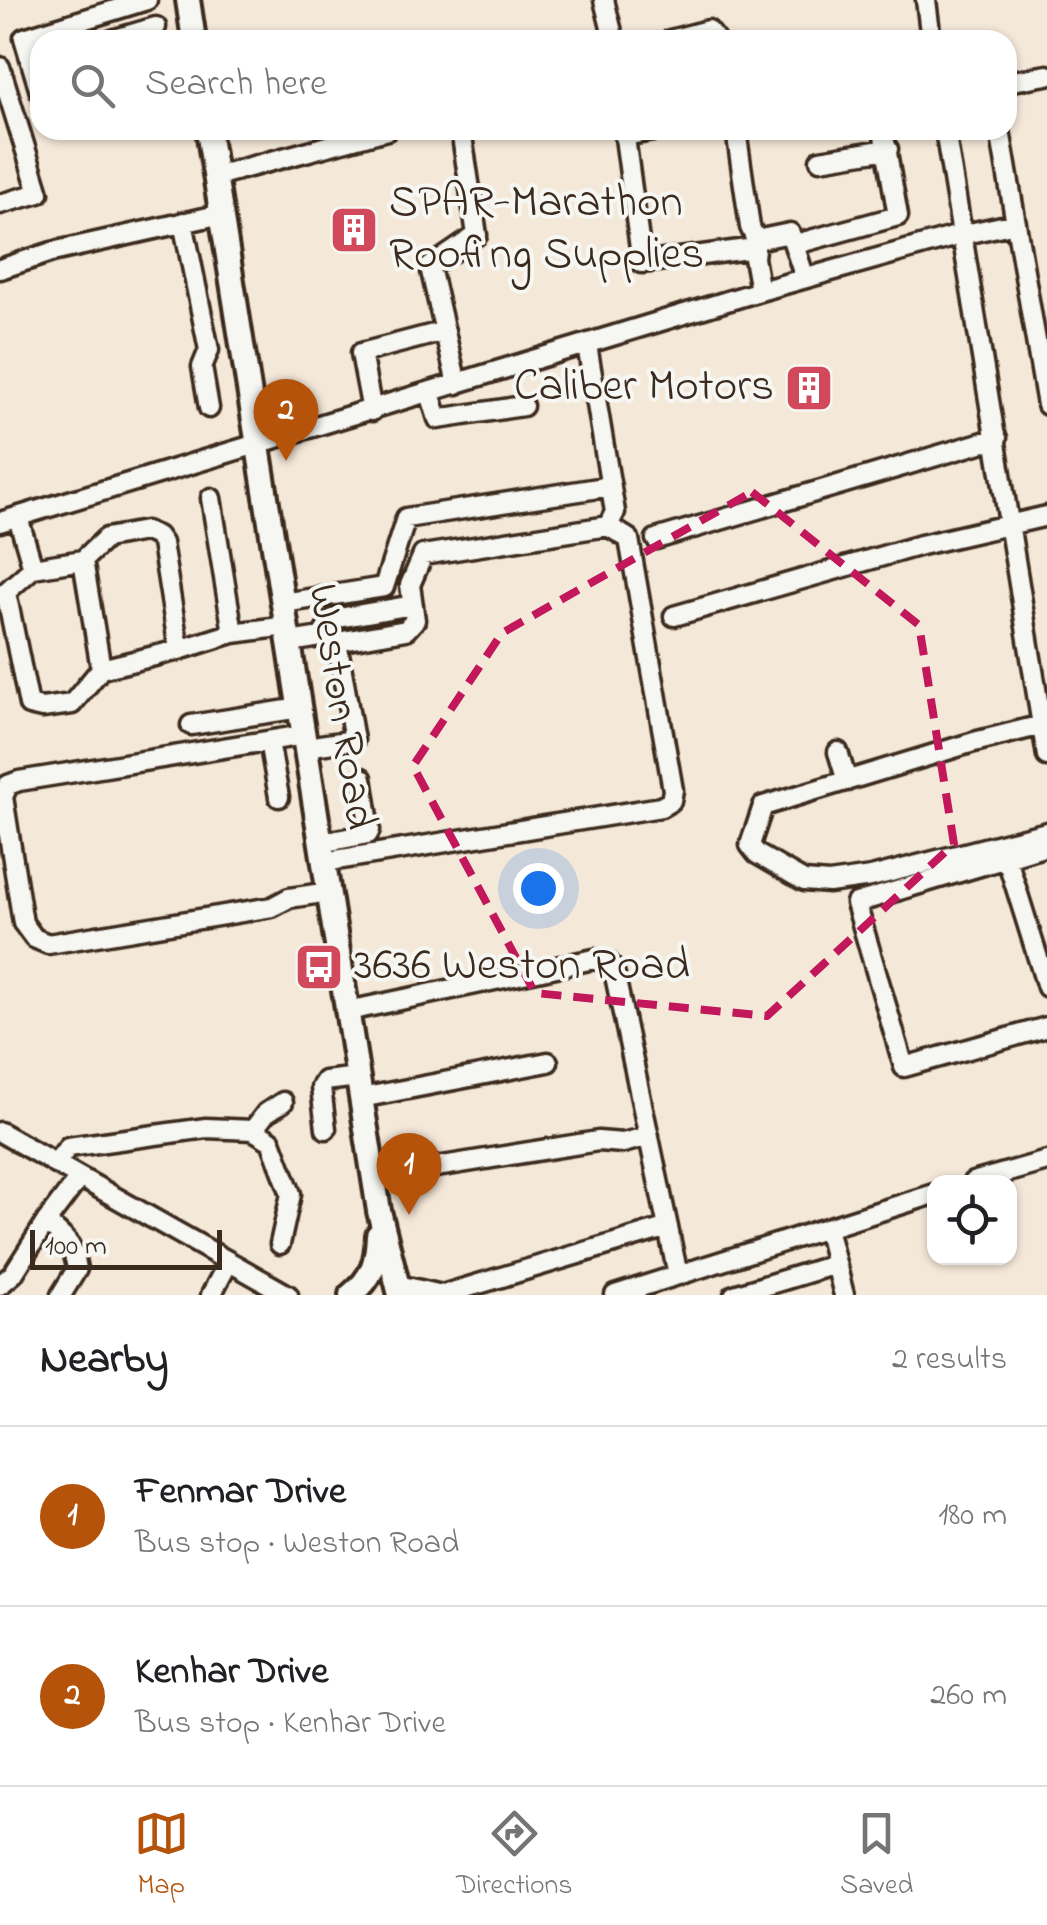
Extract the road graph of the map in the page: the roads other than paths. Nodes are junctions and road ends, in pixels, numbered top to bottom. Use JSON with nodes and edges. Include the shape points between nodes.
{"nodes":[{"id":1,"x":148,"y":0,"type":"edge"},
{"id":2,"x":188,"y":0,"type":"edge"},
{"id":3,"x":604,"y":0,"type":"edge"},
{"id":4,"x":926,"y":0,"type":"edge"},
{"id":5,"x":99,"y":15,"type":"junction"},
{"id":6,"x":156,"y":27,"type":"dead end"},
{"id":7,"x":50,"y":30,"type":"edge"},
{"id":8,"x":105,"y":30,"type":"edge"},
{"id":9,"x":145,"y":30,"type":"edge"},
{"id":10,"x":192,"y":30,"type":"edge"},
{"id":11,"x":612,"y":30,"type":"edge"},
{"id":12,"x":930,"y":30,"type":"edge"},
{"id":13,"x":30,"y":36,"type":"edge"},
{"id":14,"x":30,"y":58,"type":"edge"},
{"id":15,"x":0,"y":67,"type":"edge"},
{"id":16,"x":1047,"y":75,"type":"edge"},
{"id":17,"x":1017,"y":80,"type":"edge"},
{"id":18,"x":210,"y":140,"type":"edge"},
{"id":19,"x":349,"y":140,"type":"edge"},
{"id":20,"x":465,"y":140,"type":"edge"},
{"id":21,"x":625,"y":140,"type":"edge"},
{"id":22,"x":737,"y":140,"type":"edge"},
{"id":23,"x":886,"y":140,"type":"edge"},
{"id":24,"x":946,"y":140,"type":"edge"},
{"id":25,"x":1002,"y":140,"type":"edge"},
{"id":26,"x":888,"y":149,"type":"junction"},
{"id":27,"x":820,"y":160,"type":"dead end"},
{"id":28,"x":216,"y":176,"type":"junction"},
{"id":29,"x":0,"y":204,"type":"edge"},
{"id":30,"x":222,"y":214,"type":"junction"},
{"id":31,"x":183,"y":222,"type":"junction"},
{"id":32,"x":1016,"y":223,"type":"junction"},
{"id":33,"x":960,"y":235,"type":"junction"},
{"id":34,"x":756,"y":244,"type":"junction"},
{"id":35,"x":796,"y":244,"type":"junction"},
{"id":36,"x":0,"y":270,"type":"edge"},
{"id":37,"x":805,"y":278,"type":"junction"},
{"id":38,"x":760,"y":290,"type":"junction"},
{"id":39,"x":240,"y":327,"type":"junction"},
{"id":40,"x":205,"y":330,"type":"junction"},
{"id":41,"x":445,"y":331,"type":"junction"},
{"id":42,"x":587,"y":344,"type":"junction"},
{"id":43,"x":458,"y":384,"type":"junction"},
{"id":44,"x":430,"y":393,"type":"junction"},
{"id":45,"x":1047,"y":405,"type":"edge"},
{"id":46,"x":523,"y":406,"type":"dead end"},
{"id":47,"x":208,"y":408,"type":"dead end"},
{"id":48,"x":372,"y":410,"type":"junction"},
{"id":49,"x":996,"y":438,"type":"junction"},
{"id":50,"x":258,"y":445,"type":"junction"},
{"id":51,"x":611,"y":486,"type":"junction"},
{"id":52,"x":211,"y":498,"type":"dead end"},
{"id":53,"x":1047,"y":516,"type":"edge"},
{"id":54,"x":9,"y":520,"type":"edge"},
{"id":55,"x":1010,"y":523,"type":"junction"},
{"id":56,"x":608,"y":526,"type":"junction"},
{"id":57,"x":656,"y":539,"type":"dead end"},
{"id":58,"x":84,"y":560,"type":"junction"},
{"id":59,"x":32,"y":568,"type":"junction"},
{"id":60,"x":674,"y":616,"type":"dead end"},
{"id":61,"x":287,"y":624,"type":"junction"},
{"id":62,"x":233,"y":633,"type":"junction"},
{"id":63,"x":329,"y":640,"type":"junction"},
{"id":64,"x":179,"y":650,"type":"junction"},
{"id":65,"x":101,"y":669,"type":"junction"},
{"id":66,"x":300,"y":708,"type":"junction"},
{"id":67,"x":191,"y":725,"type":"dead end"},
{"id":68,"x":1042,"y":725,"type":"junction"},
{"id":69,"x":269,"y":741,"type":"junction"},
{"id":70,"x":305,"y":741,"type":"junction"},
{"id":71,"x":838,"y":752,"type":"dead end"},
{"id":72,"x":1047,"y":756,"type":"edge"},
{"id":73,"x":362,"y":778,"type":"dead end"},
{"id":74,"x":847,"y":781,"type":"junction"},
{"id":75,"x":279,"y":798,"type":"dead end"},
{"id":76,"x":1047,"y":832,"type":"edge"},
{"id":77,"x":1047,"y":846,"type":"edge"},
{"id":78,"x":322,"y":853,"type":"junction"},
{"id":79,"x":1007,"y":858,"type":"junction"},
{"id":80,"x":329,"y":892,"type":"junction"},
{"id":81,"x":1047,"y":987,"type":"edge"},
{"id":82,"x":348,"y":1010,"type":"junction"},
{"id":83,"x":1047,"y":1027,"type":"edge"},
{"id":84,"x":548,"y":1062,"type":"dead end"},
{"id":85,"x":360,"y":1087,"type":"junction"},
{"id":86,"x":283,"y":1102,"type":"dead end"},
{"id":87,"x":326,"y":1129,"type":"dead end"},
{"id":88,"x":253,"y":1130,"type":"junction"},
{"id":89,"x":0,"y":1132,"type":"edge"},
{"id":90,"x":649,"y":1136,"type":"junction"},
{"id":91,"x":1047,"y":1160,"type":"edge"},
{"id":92,"x":55,"y":1164,"type":"junction"},
{"id":93,"x":997,"y":1175,"type":"edge"},
{"id":94,"x":374,"y":1177,"type":"junction"},
{"id":95,"x":80,"y":1178,"type":"junction"},
{"id":96,"x":927,"y":1196,"type":"edge"},
{"id":97,"x":379,"y":1211,"type":"junction"},
{"id":98,"x":46,"y":1222,"type":"junction"},
{"id":99,"x":668,"y":1227,"type":"junction"},
{"id":100,"x":826,"y":1228,"type":"junction"},
{"id":101,"x":280,"y":1244,"type":"dead end"},
{"id":102,"x":228,"y":1263,"type":"junction"},
{"id":103,"x":836,"y":1264,"type":"junction"},
{"id":104,"x":678,"y":1275,"type":"junction"},
{"id":105,"x":0,"y":1285,"type":"edge"},
{"id":106,"x":659,"y":1288,"type":"edge"},
{"id":107,"x":399,"y":1290,"type":"edge"},
{"id":108,"x":61,"y":1295,"type":"edge"},
{"id":109,"x":211,"y":1295,"type":"edge"},
{"id":110,"x":287,"y":1295,"type":"edge"},
{"id":111,"x":351,"y":1295,"type":"edge"},
{"id":112,"x":615,"y":1295,"type":"edge"},
{"id":113,"x":734,"y":1295,"type":"edge"},
{"id":114,"x":844,"y":1295,"type":"edge"}],
"edges":[{"from":1,"to":5,"type":"street"},
{"from":2,"to":10,"type":"main road"},
{"from":3,"to":11,"type":"street"},
{"from":4,"to":12,"type":"street"},
{"from":5,"to":7,"type":"street"},
{"from":5,"to":8,"type":"street"},
{"from":6,"to":9,"type":"street"},
{"from":13,"to":14,"type":"street","via":[[24,38]]},
{"from":15,"to":29,"type":"street","via":[[38,193]]},
{"from":16,"to":17,"type":"street"},
{"from":18,"to":28,"type":"main road","name":"Weston Road"},
{"from":19,"to":28,"type":"street"},
{"from":20,"to":41,"type":"street","via":[[477,235],[430,267]]},
{"from":21,"to":34,"type":"street","via":[[642,263]]},
{"from":22,"to":34,"type":"street"},
{"from":23,"to":26,"type":"street"},
{"from":24,"to":33,"type":"street"},
{"from":25,"to":32,"type":"street"},
{"from":26,"to":27,"type":"street"},
{"from":26,"to":35,"type":"street","via":[[898,216]]},
{"from":28,"to":30,"type":"main road","name":"Weston Road"},
{"from":30,"to":31,"type":"street"},
{"from":30,"to":39,"type":"main road","name":"Weston Road"},
{"from":31,"to":36,"type":"street"},
{"from":31,"to":40,"type":"street"},
{"from":32,"to":33,"type":"street"},
{"from":32,"to":45,"type":"street"},
{"from":33,"to":37,"type":"street"},
{"from":33,"to":49,"type":"street"},
{"from":34,"to":35,"type":"street","via":[[790,233]]},
{"from":34,"to":38,"type":"street"},
{"from":35,"to":37,"type":"street"},
{"from":37,"to":38,"type":"street"},
{"from":38,"to":42,"type":"street"},
{"from":39,"to":40,"type":"street"},
{"from":39,"to":50,"type":"main road","name":"Weston Road"},
{"from":40,"to":47,"type":"street"},
{"from":41,"to":43,"type":"street"},
{"from":41,"to":48,"type":"street","via":[[361,353]]},
{"from":42,"to":43,"type":"street"},
{"from":42,"to":51,"type":"street"},
{"from":43,"to":44,"type":"street"},
{"from":44,"to":46,"type":"street","via":[[438,419]]},
{"from":44,"to":48,"type":"street"},
{"from":48,"to":50,"type":"street"},
{"from":49,"to":55,"type":"street"},
{"from":49,"to":57,"type":"street"},
{"from":50,"to":54,"type":"street"},
{"from":50,"to":61,"type":"main road","name":"Weston Road"},
{"from":51,"to":56,"type":"street","via":[[616,512]]},
{"from":51,"to":61,"type":"street","via":[[406,518],[384,587]]},
{"from":52,"to":62,"type":"street"},
{"from":53,"to":55,"type":"street"},
{"from":54,"to":59,"type":"street"},
{"from":55,"to":60,"type":"street"},
{"from":55,"to":68,"type":"street"},
{"from":56,"to":63,"type":"street","via":[[423,555],[410,586],[415,620],[406,630]]},
{"from":56,"to":78,"type":"street","via":[[630,539],[671,801],[661,808]]},
{"from":58,"to":59,"type":"street"},
{"from":58,"to":64,"type":"street","via":[[106,538],[157,536]]},
{"from":58,"to":65,"type":"street"},
{"from":59,"to":65,"type":"street","via":[[6,592],[29,704],[72,704]]},
{"from":61,"to":62,"type":"street"},
{"from":61,"to":63,"type":"street"},
{"from":61,"to":66,"type":"main road","name":"Weston Road"},
{"from":62,"to":64,"type":"street"},
{"from":63,"to":70,"type":"street","via":[[354,740]]},
{"from":64,"to":65,"type":"street"},
{"from":66,"to":67,"type":"street"},
{"from":66,"to":70,"type":"main road","name":"Weston Road"},
{"from":68,"to":72,"type":"street"},
{"from":68,"to":74,"type":"street"},
{"from":69,"to":70,"type":"street"},
{"from":69,"to":75,"type":"street"},
{"from":69,"to":80,"type":"street","via":[[8,786],[3,797],[23,923],[48,944]]},
{"from":70,"to":78,"type":"main road","name":"Weston Road"},
{"from":71,"to":74,"type":"street"},
{"from":73,"to":78,"type":"street","via":[[368,834]]},
{"from":74,"to":76,"type":"street","via":[[763,806],[750,845],[778,867],[819,884]]},
{"from":77,"to":79,"type":"street"},
{"from":78,"to":80,"type":"main road","name":"Weston Road"},
{"from":79,"to":81,"type":"street"},
{"from":79,"to":83,"type":"street","via":[[856,903],[904,1067]]},
{"from":80,"to":82,"type":"main road","name":"Weston Road"},
{"from":82,"to":85,"type":"main road","name":"Weston Road"},
{"from":82,"to":90,"type":"street","via":[[601,960],[614,971]]},
{"from":84,"to":85,"type":"street"},
{"from":85,"to":87,"type":"street","via":[[321,1086]]},
{"from":85,"to":94,"type":"main road","name":"Weston Road"},
{"from":86,"to":88,"type":"street"},
{"from":88,"to":92,"type":"street","via":[[206,1128],[68,1147]]},
{"from":88,"to":101,"type":"street","via":[[271,1142],[291,1194]]},
{"from":89,"to":92,"type":"street"},
{"from":90,"to":94,"type":"street"},
{"from":90,"to":99,"type":"street"},
{"from":91,"to":93,"type":"street"},
{"from":92,"to":95,"type":"street"},
{"from":94,"to":97,"type":"main road","name":"Weston Road"},
{"from":95,"to":98,"type":"street"},
{"from":95,"to":102,"type":"street"},
{"from":96,"to":100,"type":"street"},
{"from":97,"to":107,"type":"main road","name":"Weston Road"},
{"from":97,"to":111,"type":"main road","via":[[377,1262]]},
{"from":98,"to":105,"type":"street"},
{"from":98,"to":108,"type":"street","via":[[75,1256],[77,1269]]},
{"from":99,"to":104,"type":"street"},
{"from":99,"to":107,"type":"street","via":[[442,1295]]},
{"from":100,"to":103,"type":"street"},
{"from":100,"to":104,"type":"street"},
{"from":102,"to":109,"type":"street"},
{"from":102,"to":110,"type":"street"},
{"from":103,"to":113,"type":"street"},
{"from":103,"to":114,"type":"street"},
{"from":104,"to":106,"type":"street"},
{"from":106,"to":112,"type":"street"}]}
